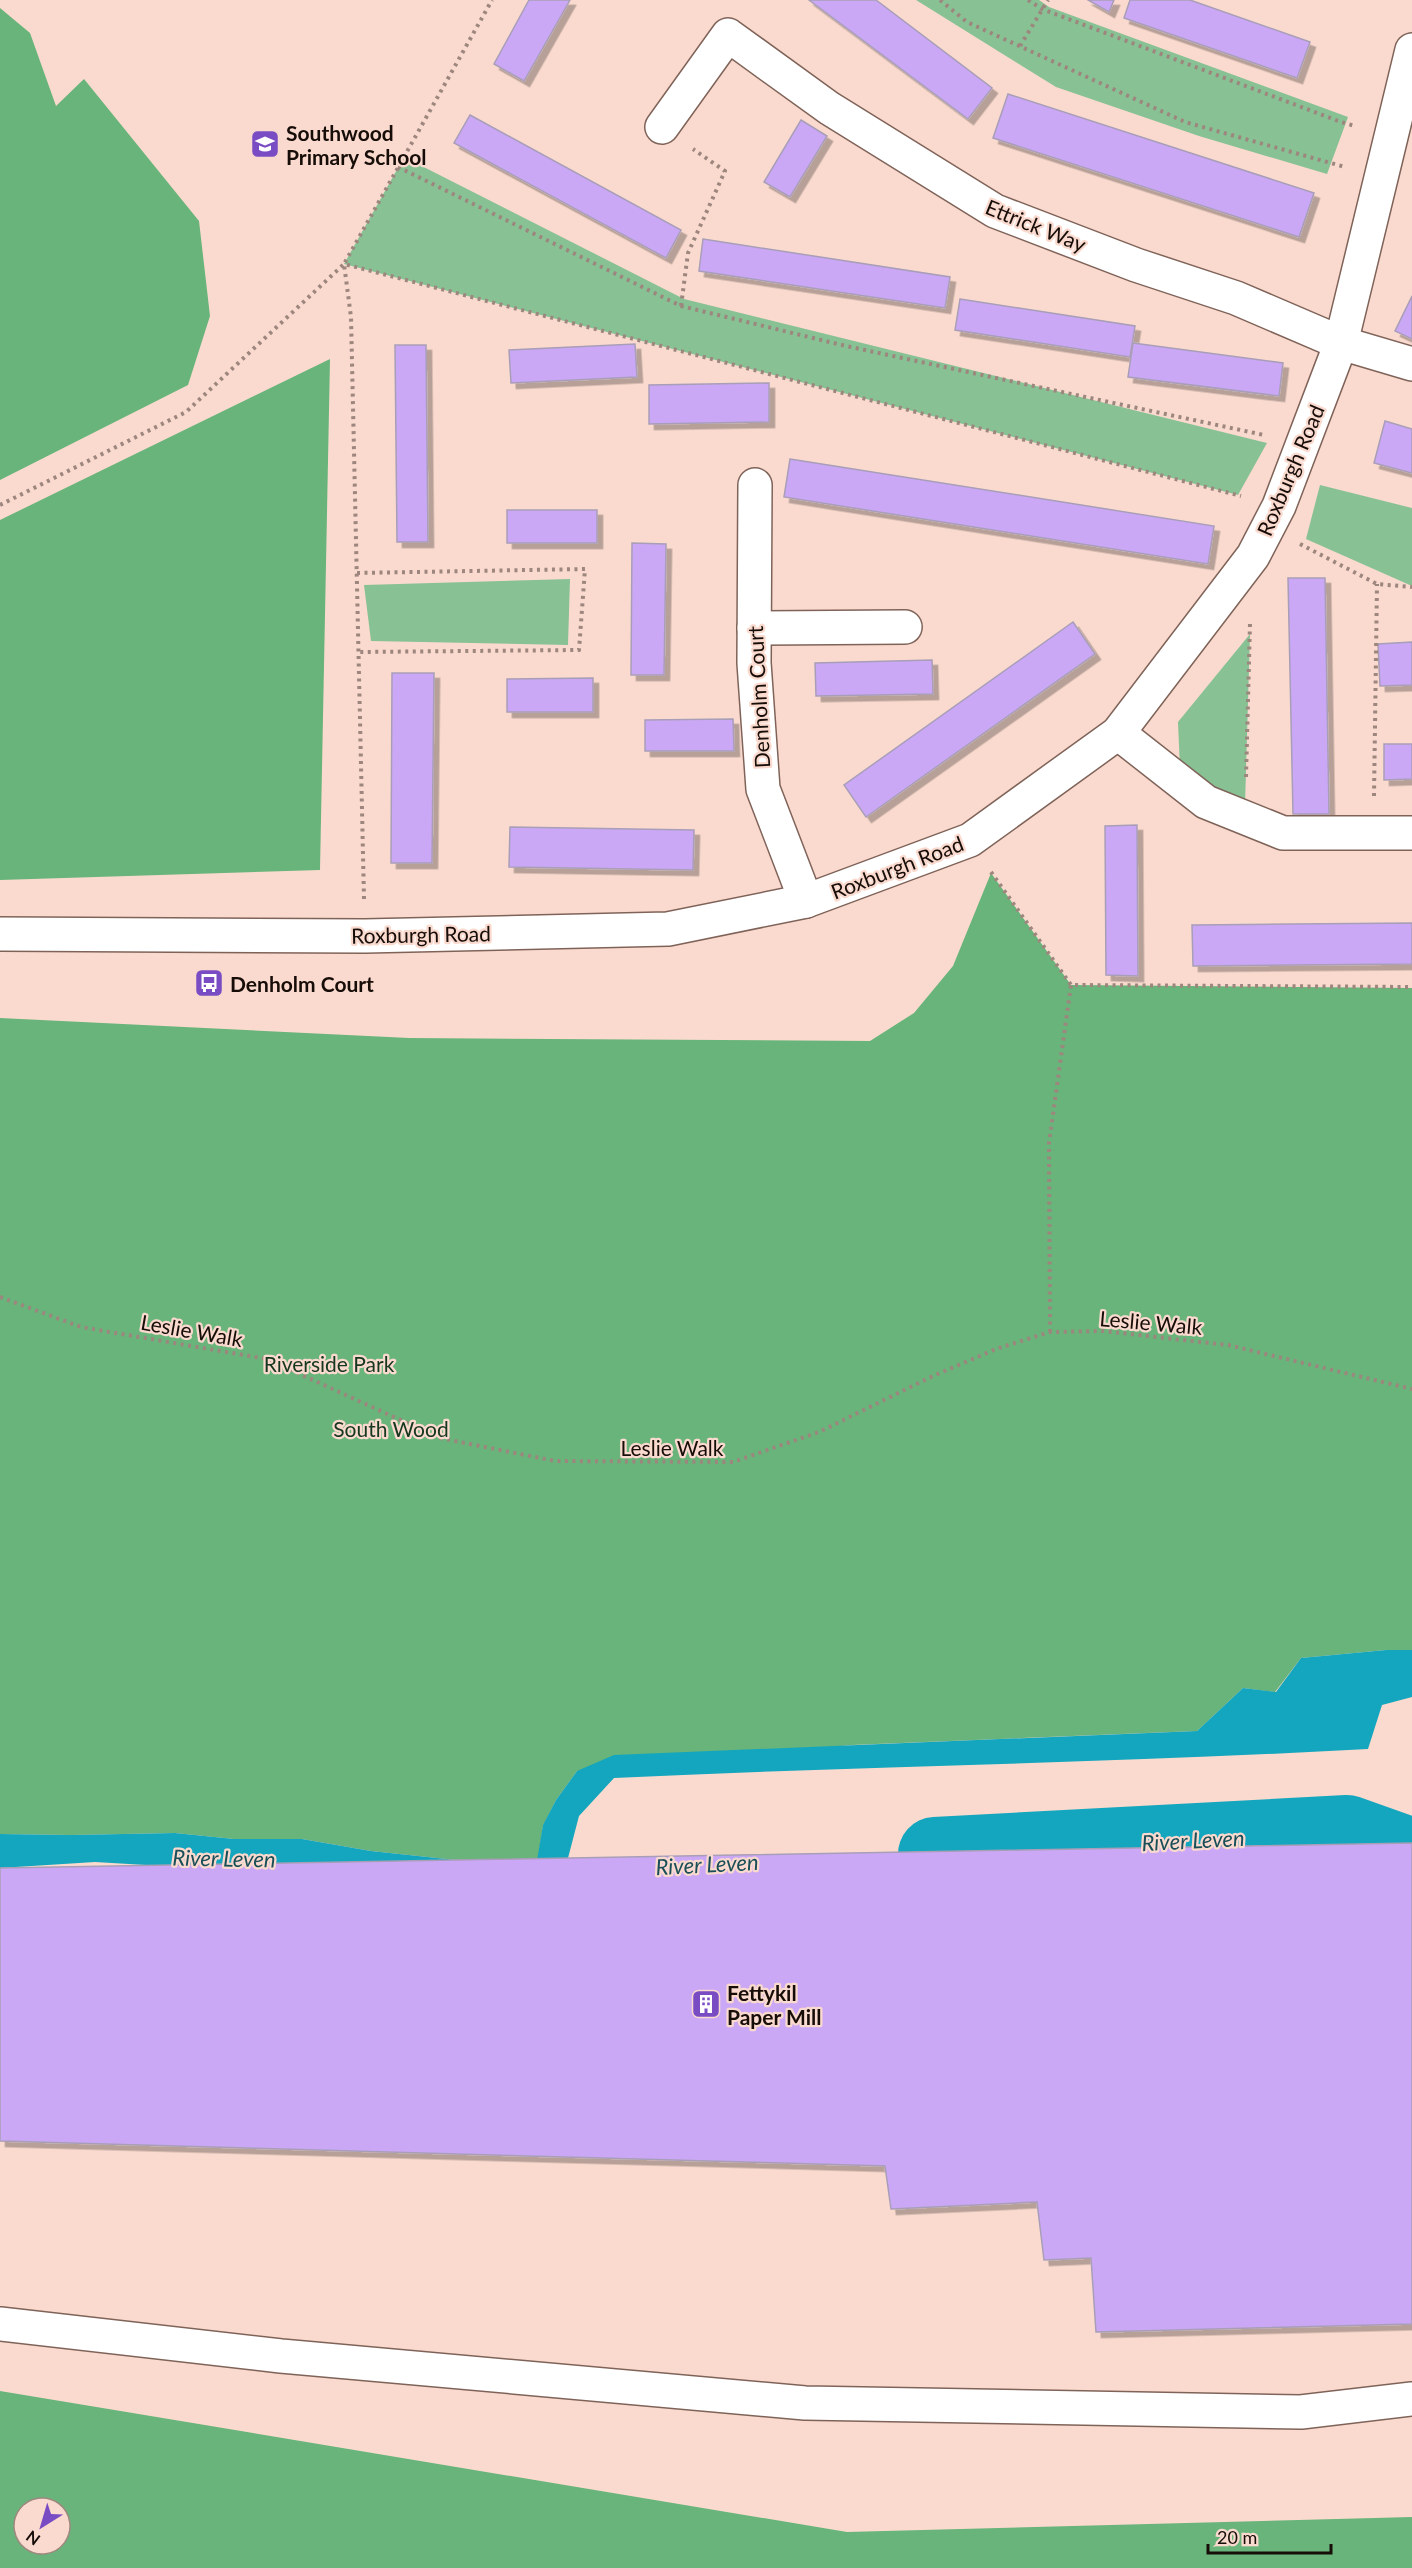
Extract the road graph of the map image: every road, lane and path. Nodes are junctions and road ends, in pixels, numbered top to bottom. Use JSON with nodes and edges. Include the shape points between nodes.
{"nodes":[{"id":1,"x":492,"y":0,"type":"edge"},
{"id":2,"x":940,"y":0,"type":"edge"},
{"id":3,"x":1029,"y":0,"type":"edge"},
{"id":4,"x":1048,"y":0,"type":"edge"},
{"id":5,"x":1042,"y":9,"type":"junction"},
{"id":6,"x":1020,"y":46,"type":"junction"},
{"id":7,"x":1412,"y":50,"type":"edge"},
{"id":8,"x":1408,"y":87,"type":"edge"},
{"id":9,"x":662,"y":127,"type":"joint"},
{"id":10,"x":1391,"y":134,"type":"junction"},
{"id":11,"x":398,"y":167,"type":"junction"},
{"id":12,"x":1380,"y":177,"type":"junction"},
{"id":13,"x":344,"y":264,"type":"junction"},
{"id":14,"x":681,"y":306,"type":"junction"},
{"id":15,"x":1341,"y":343,"type":"junction"},
{"id":16,"x":1412,"y":364,"type":"edge"},
{"id":17,"x":1303,"y":444,"type":"junction"},
{"id":18,"x":755,"y":485,"type":"dead end"},
{"id":19,"x":0,"y":505,"type":"edge"},
{"id":20,"x":1274,"y":517,"type":"junction"},
{"id":21,"x":1253,"y":556,"type":"junction"},
{"id":22,"x":357,"y":573,"type":"junction"},
{"id":23,"x":1377,"y":584,"type":"junction"},
{"id":24,"x":1412,"y":587,"type":"edge"},
{"id":25,"x":905,"y":627,"type":"dead end"},
{"id":26,"x":754,"y":628,"type":"junction"},
{"id":27,"x":358,"y":651,"type":"junction"},
{"id":28,"x":1118,"y":733,"type":"junction"},
{"id":29,"x":1244,"y":817,"type":"junction"},
{"id":30,"x":1374,"y":833,"type":"junction"},
{"id":31,"x":1412,"y":833,"type":"edge"},
{"id":32,"x":970,"y":840,"type":"junction"},
{"id":33,"x":806,"y":901,"type":"junction"},
{"id":34,"x":0,"y":934,"type":"edge"},
{"id":35,"x":365,"y":936,"type":"junction"},
{"id":36,"x":1071,"y":985,"type":"junction"},
{"id":37,"x":1412,"y":987,"type":"edge"},
{"id":38,"x":0,"y":1297,"type":"edge"},
{"id":39,"x":1050,"y":1332,"type":"junction"},
{"id":40,"x":1412,"y":1389,"type":"edge"},
{"id":41,"x":0,"y":2324,"type":"edge"},
{"id":42,"x":1412,"y":2399,"type":"edge"}],
"edges":[{"from":1,"to":11,"type":"path"},
{"from":2,"to":6,"type":"path","via":[[967,22]]},
{"from":3,"to":5,"type":"path"},
{"from":4,"to":5,"type":"path"},
{"from":5,"to":6,"type":"path"},
{"from":5,"to":10,"type":"path","via":[[1341,122]]},
{"from":6,"to":12,"type":"path","via":[[1185,122]]},
{"from":7,"to":8,"type":"street","name":"Roxburgh Road"},
{"from":8,"to":10,"type":"street","name":"Roxburgh Road"},
{"from":9,"to":14,"type":"path","via":[[725,171],[688,253]]},
{"from":9,"to":15,"type":"street","name":"Ettrick Way","via":[[728,35],[829,108],[995,211],[1236,298]]},
{"from":10,"to":12,"type":"street","name":"Roxburgh Road"},
{"from":11,"to":13,"type":"path"},
{"from":11,"to":14,"type":"path"},
{"from":12,"to":15,"type":"street","name":"Roxburgh Road"},
{"from":13,"to":19,"type":"path","via":[[186,412]]},
{"from":13,"to":20,"type":"path"},
{"from":13,"to":22,"type":"path","via":[[351,317]]},
{"from":14,"to":17,"type":"path","via":[[846,346]]},
{"from":15,"to":16,"type":"street","name":"Ettrick Way"},
{"from":15,"to":17,"type":"street","name":"Roxburgh Road"},
{"from":17,"to":20,"type":"street","name":"Roxburgh Road"},
{"from":18,"to":26,"type":"street","name":"Denholm Court"},
{"from":20,"to":21,"type":"street","name":"Roxburgh Road"},
{"from":20,"to":23,"type":"path"},
{"from":21,"to":28,"type":"street","name":"Roxburgh Road"},
{"from":21,"to":29,"type":"path"},
{"from":22,"to":27,"type":"path"},
{"from":22,"to":27,"type":"path","via":[[585,569],[579,650]]},
{"from":23,"to":24,"type":"path"},
{"from":23,"to":30,"type":"path"},
{"from":25,"to":26,"type":"street"},
{"from":26,"to":33,"type":"street","name":"Denholm Court","via":[[763,789]]},
{"from":27,"to":35,"type":"path"},
{"from":28,"to":29,"type":"street","via":[[1206,802]]},
{"from":28,"to":32,"type":"street","name":"Roxburgh Road"},
{"from":29,"to":30,"type":"street","via":[[1283,832]]},
{"from":30,"to":31,"type":"street"},
{"from":32,"to":33,"type":"street","name":"Roxburgh Road"},
{"from":32,"to":36,"type":"path"},
{"from":33,"to":35,"type":"street","name":"Roxburgh Road","via":[[668,928]]},
{"from":34,"to":35,"type":"street","name":"Roxburgh Road"},
{"from":36,"to":37,"type":"path"},
{"from":36,"to":39,"type":"path","via":[[1048,1143]]},
{"from":38,"to":39,"type":"path","name":"Leslie Walk","via":[[81,1327],[267,1359],[440,1438],[555,1461],[733,1462],[819,1432],[933,1376],[996,1349]]},
{"from":39,"to":40,"type":"path","name":"Leslie Walk","via":[[1103,1331],[1228,1345]]},
{"from":41,"to":42,"type":"street","via":[[293,2357],[805,2403],[1301,2412]]}]}
